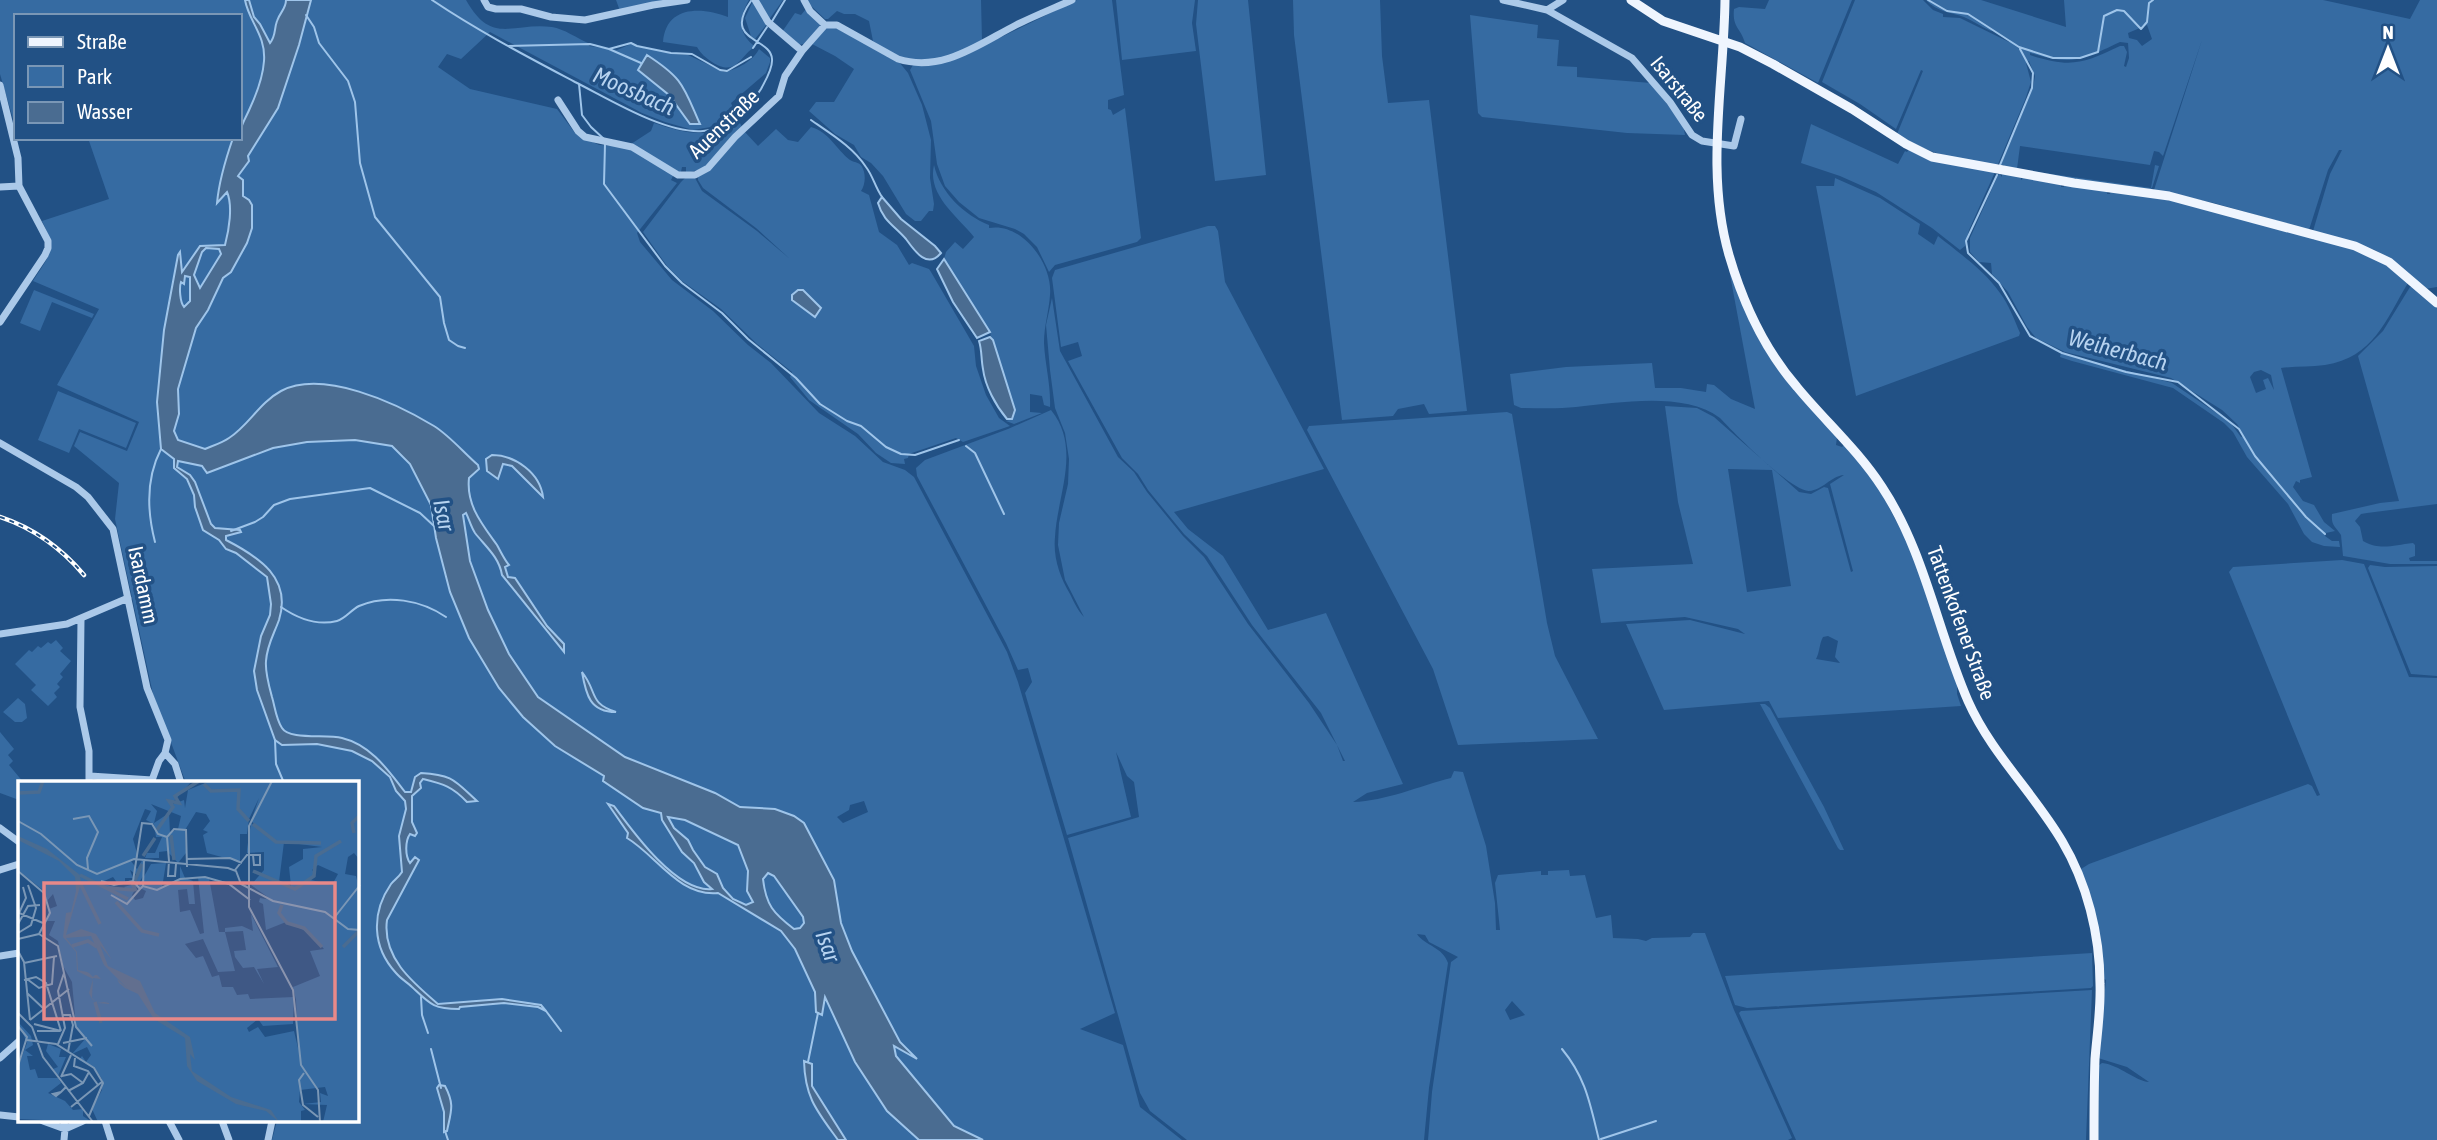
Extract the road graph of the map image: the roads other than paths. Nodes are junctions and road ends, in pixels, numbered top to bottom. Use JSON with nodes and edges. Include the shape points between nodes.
{"nodes":[{"id":1,"x":484,"y":0,"type":"edge"},
{"id":2,"x":687,"y":0,"type":"edge"},
{"id":3,"x":804,"y":0,"type":"edge"},
{"id":4,"x":1072,"y":0,"type":"edge"},
{"id":5,"x":1503,"y":0,"type":"edge"},
{"id":6,"x":1563,"y":0,"type":"edge"},
{"id":7,"x":1632,"y":0,"type":"edge"},
{"id":8,"x":1725,"y":0,"type":"edge"},
{"id":9,"x":755,"y":1,"type":"edge"},
{"id":10,"x":1548,"y":10,"type":"junction"},
{"id":11,"x":825,"y":24,"type":"junction"},
{"id":12,"x":1724,"y":42,"type":"junction"},
{"id":13,"x":802,"y":51,"type":"junction"},
{"id":14,"x":0,"y":85,"type":"edge"},
{"id":15,"x":558,"y":100,"type":"dead end"},
{"id":16,"x":1741,"y":119,"type":"dead end"},
{"id":17,"x":1718,"y":143,"type":"junction"},
{"id":18,"x":19,"y":186,"type":"junction"},
{"id":19,"x":0,"y":187,"type":"edge"},
{"id":20,"x":2435,"y":298,"type":"edge"},
{"id":21,"x":0,"y":322,"type":"edge"},
{"id":22,"x":0,"y":443,"type":"edge"},
{"id":23,"x":128,"y":598,"type":"junction"},
{"id":24,"x":81,"y":619,"type":"junction"},
{"id":25,"x":0,"y":634,"type":"edge"},
{"id":26,"x":165,"y":753,"type":"junction"},
{"id":27,"x":89,"y":779,"type":"edge"},
{"id":28,"x":152,"y":781,"type":"edge"},
{"id":29,"x":180,"y":781,"type":"edge"},
{"id":30,"x":0,"y":828,"type":"edge"},
{"id":31,"x":18,"y":841,"type":"edge"},
{"id":32,"x":18,"y":864,"type":"edge"},
{"id":33,"x":0,"y":870,"type":"edge"},
{"id":34,"x":18,"y":953,"type":"edge"},
{"id":35,"x":0,"y":957,"type":"edge"},
{"id":36,"x":18,"y":1042,"type":"edge"},
{"id":37,"x":0,"y":1058,"type":"edge"},
{"id":38,"x":0,"y":1115,"type":"edge"},
{"id":39,"x":18,"y":1116,"type":"edge"},
{"id":40,"x":105,"y":1122,"type":"edge"},
{"id":41,"x":170,"y":1122,"type":"edge"},
{"id":42,"x":222,"y":1122,"type":"edge"},
{"id":43,"x":272,"y":1122,"type":"edge"},
{"id":44,"x":64,"y":1125,"type":"edge"},
{"id":45,"x":64,"y":1140,"type":"edge"},
{"id":46,"x":111,"y":1140,"type":"edge"},
{"id":47,"x":179,"y":1140,"type":"edge"},
{"id":48,"x":229,"y":1140,"type":"edge"},
{"id":49,"x":268,"y":1140,"type":"edge"},
{"id":50,"x":2094,"y":1140,"type":"edge"}],
"edges":[{"from":1,"to":2,"type":"street","via":[[496,9],[584,20]]},
{"from":3,"to":11,"type":"street"},
{"from":4,"to":11,"type":"street","via":[[958,57],[928,63],[898,59],[837,25]]},
{"from":5,"to":10,"type":"street","name":"Isarstraße"},
{"from":6,"to":10,"type":"street"},
{"from":7,"to":12,"type":"main road","via":[[1663,21]]},
{"from":8,"to":12,"type":"main road","name":"Tattenkofener Straße"},
{"from":9,"to":13,"type":"street","via":[[770,24]]},
{"from":10,"to":17,"type":"street","name":"Isarstraße","via":[[1632,58],[1692,135]]},
{"from":11,"to":13,"type":"street"},
{"from":12,"to":17,"type":"main road","name":"Tattenkofener Straße"},
{"from":12,"to":20,"type":"main road","via":[[1781,68],[1932,157],[2169,195],[2250,216],[2372,252]]},
{"from":13,"to":15,"type":"street","name":"Auenstraße","via":[[785,76],[779,96],[708,168],[695,175],[678,175],[632,147],[593,140],[578,131]]},
{"from":14,"to":18,"type":"street","via":[[18,158]]},
{"from":16,"to":17,"type":"street","via":[[1734,146]]},
{"from":17,"to":50,"type":"main road","name":"Tattenkofener Straße","via":[[1719,201],[1728,251],[1758,329],[1794,385],[1862,459],[1896,509],[1911,538],[1969,703],[2005,763],[2062,841],[2083,887],[2100,961]]},
{"from":18,"to":19,"type":"street"},
{"from":18,"to":21,"type":"street","via":[[48,248]]},
{"from":22,"to":23,"type":"street","name":"Isardamm","via":[[76,487],[99,509],[113,529]]},
{"from":23,"to":24,"type":"street"},
{"from":23,"to":26,"type":"street","name":"Isardamm","via":[[147,688],[168,740]]},
{"from":24,"to":25,"type":"street"},
{"from":24,"to":27,"type":"street","via":[[80,707]]},
{"from":26,"to":28,"type":"street"},
{"from":26,"to":29,"type":"street","name":"Isardamm"},
{"from":27,"to":28,"type":"street"},
{"from":30,"to":31,"type":"street"},
{"from":32,"to":33,"type":"street"},
{"from":34,"to":35,"type":"street"},
{"from":36,"to":37,"type":"street"},
{"from":38,"to":39,"type":"street"},
{"from":40,"to":46,"type":"street"},
{"from":41,"to":47,"type":"street"},
{"from":42,"to":48,"type":"street"},
{"from":43,"to":49,"type":"street"},
{"from":44,"to":45,"type":"street"}]}
